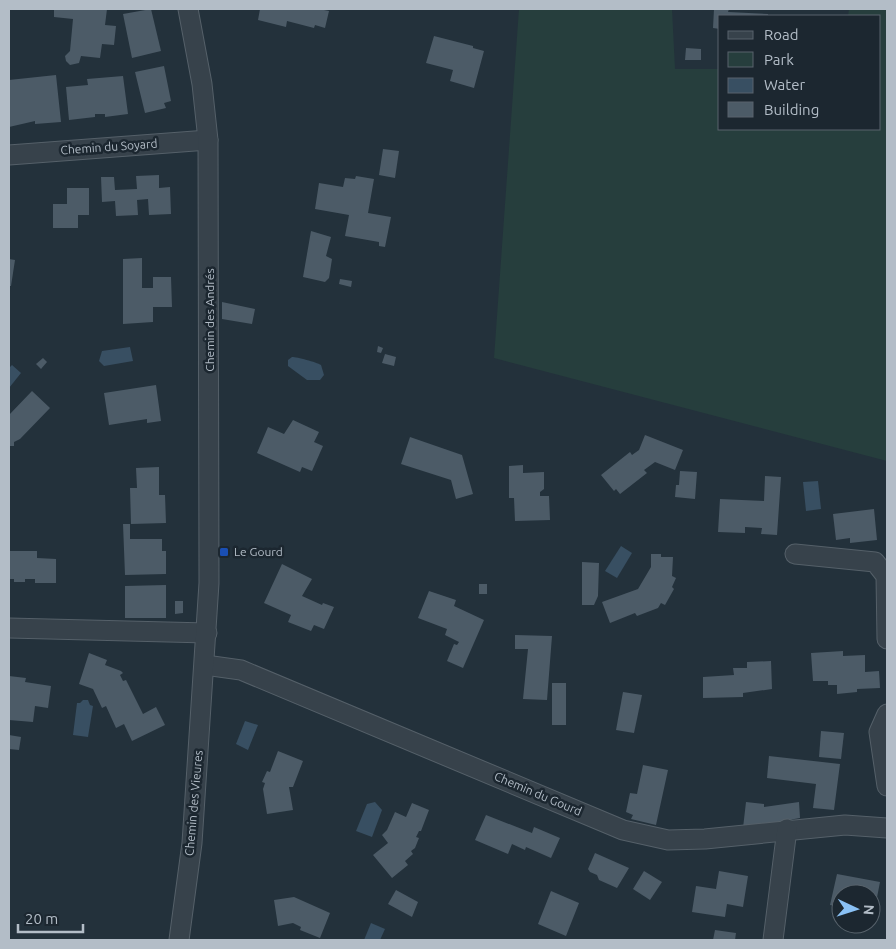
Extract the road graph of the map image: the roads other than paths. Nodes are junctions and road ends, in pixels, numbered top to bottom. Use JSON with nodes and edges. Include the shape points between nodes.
{"nodes":[{"id":1,"x":188,"y":9,"type":"edge"},
{"id":2,"x":208,"y":140,"type":"junction"},
{"id":3,"x":9,"y":155,"type":"edge"},
{"id":4,"x":795,"y":554,"type":"dead end"},
{"id":5,"x":9,"y":628,"type":"edge"},
{"id":6,"x":207,"y":632,"type":"junction"},
{"id":7,"x":887,"y":638,"type":"edge"},
{"id":8,"x":205,"y":665,"type":"junction"},
{"id":9,"x":887,"y":714,"type":"edge"},
{"id":10,"x":887,"y":786,"type":"edge"},
{"id":11,"x":887,"y":828,"type":"edge"},
{"id":12,"x":787,"y":829,"type":"junction"},
{"id":13,"x":179,"y":940,"type":"edge"},
{"id":14,"x":773,"y":940,"type":"edge"}],
"edges":[{"from":1,"to":2,"type":"street","name":"Chemin des Andrés","via":[[202,84]]},
{"from":2,"to":3,"type":"street","name":"Chemin du Soyard"},
{"from":2,"to":6,"type":"street","name":"Chemin des Andrés"},
{"from":4,"to":7,"type":"street","via":[[875,562],[886,576]]},
{"from":5,"to":6,"type":"street"},
{"from":6,"to":8,"type":"street","name":"Chemin des Andrés"},
{"from":8,"to":12,"type":"street","name":"Chemin du Gourd","via":[[241,670],[623,830],[668,840]]},
{"from":8,"to":13,"type":"street","name":"Chemin des Vieures","via":[[192,843]]},
{"from":9,"to":10,"type":"street","via":[[879,732]]},
{"from":11,"to":12,"type":"street","name":"Chemin du Gourd","via":[[845,825]]},
{"from":12,"to":14,"type":"street"}]}
